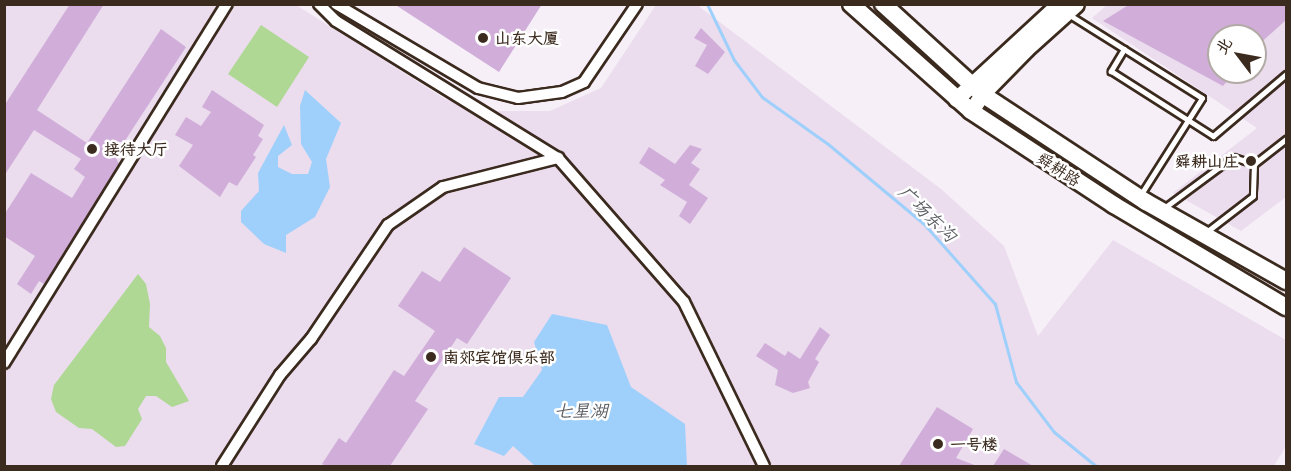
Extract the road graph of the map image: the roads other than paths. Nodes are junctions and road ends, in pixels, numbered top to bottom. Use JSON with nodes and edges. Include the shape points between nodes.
{"nodes":[{"id":1,"x":227,"y":4,"type":"edge"},
{"id":2,"x":319,"y":4,"type":"edge"},
{"id":3,"x":336,"y":4,"type":"edge"},
{"id":4,"x":637,"y":4,"type":"edge"},
{"id":5,"x":851,"y":4,"type":"edge"},
{"id":6,"x":883,"y":4,"type":"edge"},
{"id":7,"x":1067,"y":7,"type":"edge"},
{"id":8,"x":1124,"y":49,"type":"junction"},
{"id":9,"x":1287,"y":74,"type":"edge"},
{"id":10,"x":977,"y":90,"type":"junction"},
{"id":11,"x":956,"y":99,"type":"junction"},
{"id":12,"x":971,"y":111,"type":"junction"},
{"id":13,"x":1188,"y":120,"type":"junction"},
{"id":14,"x":1287,"y":139,"type":"edge"},
{"id":15,"x":558,"y":158,"type":"junction"},
{"id":16,"x":1254,"y":164,"type":"junction"},
{"id":17,"x":1139,"y":197,"type":"junction"},
{"id":18,"x":1161,"y":210,"type":"junction"},
{"id":19,"x":1204,"y":234,"type":"junction"},
{"id":20,"x":1287,"y":281,"type":"edge"},
{"id":21,"x":1287,"y":307,"type":"edge"},
{"id":22,"x":4,"y":363,"type":"edge"},
{"id":23,"x":222,"y":466,"type":"edge"},
{"id":24,"x":764,"y":466,"type":"edge"}],
"edges":[{"from":1,"to":22,"type":"street"},
{"from":2,"to":15,"type":"street","via":[[336,21]]},
{"from":3,"to":4,"type":"street","via":[[478,88],[518,98],[562,92],[584,82]]},
{"from":5,"to":11,"type":"main road","name":"舜耕路"},
{"from":6,"to":10,"type":"main road","name":"舜耕路"},
{"from":7,"to":8,"type":"lane"},
{"from":7,"to":10,"type":"main road"},
{"from":8,"to":13,"type":"lane","via":[[1111,71]]},
{"from":8,"to":13,"type":"lane","via":[[1202,98]]},
{"from":9,"to":13,"type":"lane","via":[[1213,136]]},
{"from":10,"to":11,"type":"main road"},
{"from":10,"to":12,"type":"main road"},
{"from":10,"to":17,"type":"main road","name":"舜耕路"},
{"from":11,"to":12,"type":"main road","name":"舜耕路"},
{"from":12,"to":21,"type":"main road","name":"舜耕路","via":[[1114,206]]},
{"from":13,"to":17,"type":"lane"},
{"from":14,"to":16,"type":"lane"},
{"from":15,"to":23,"type":"street","via":[[443,187],[388,225],[311,339],[280,375]]},
{"from":15,"to":24,"type":"street","via":[[684,302]]},
{"from":16,"to":18,"type":"lane","via":[[1233,157]]},
{"from":16,"to":19,"type":"lane","via":[[1253,196]]},
{"from":17,"to":18,"type":"main road","name":"舜耕路"},
{"from":18,"to":19,"type":"main road","name":"舜耕路"},
{"from":19,"to":20,"type":"main road","name":"舜耕路"}]}
